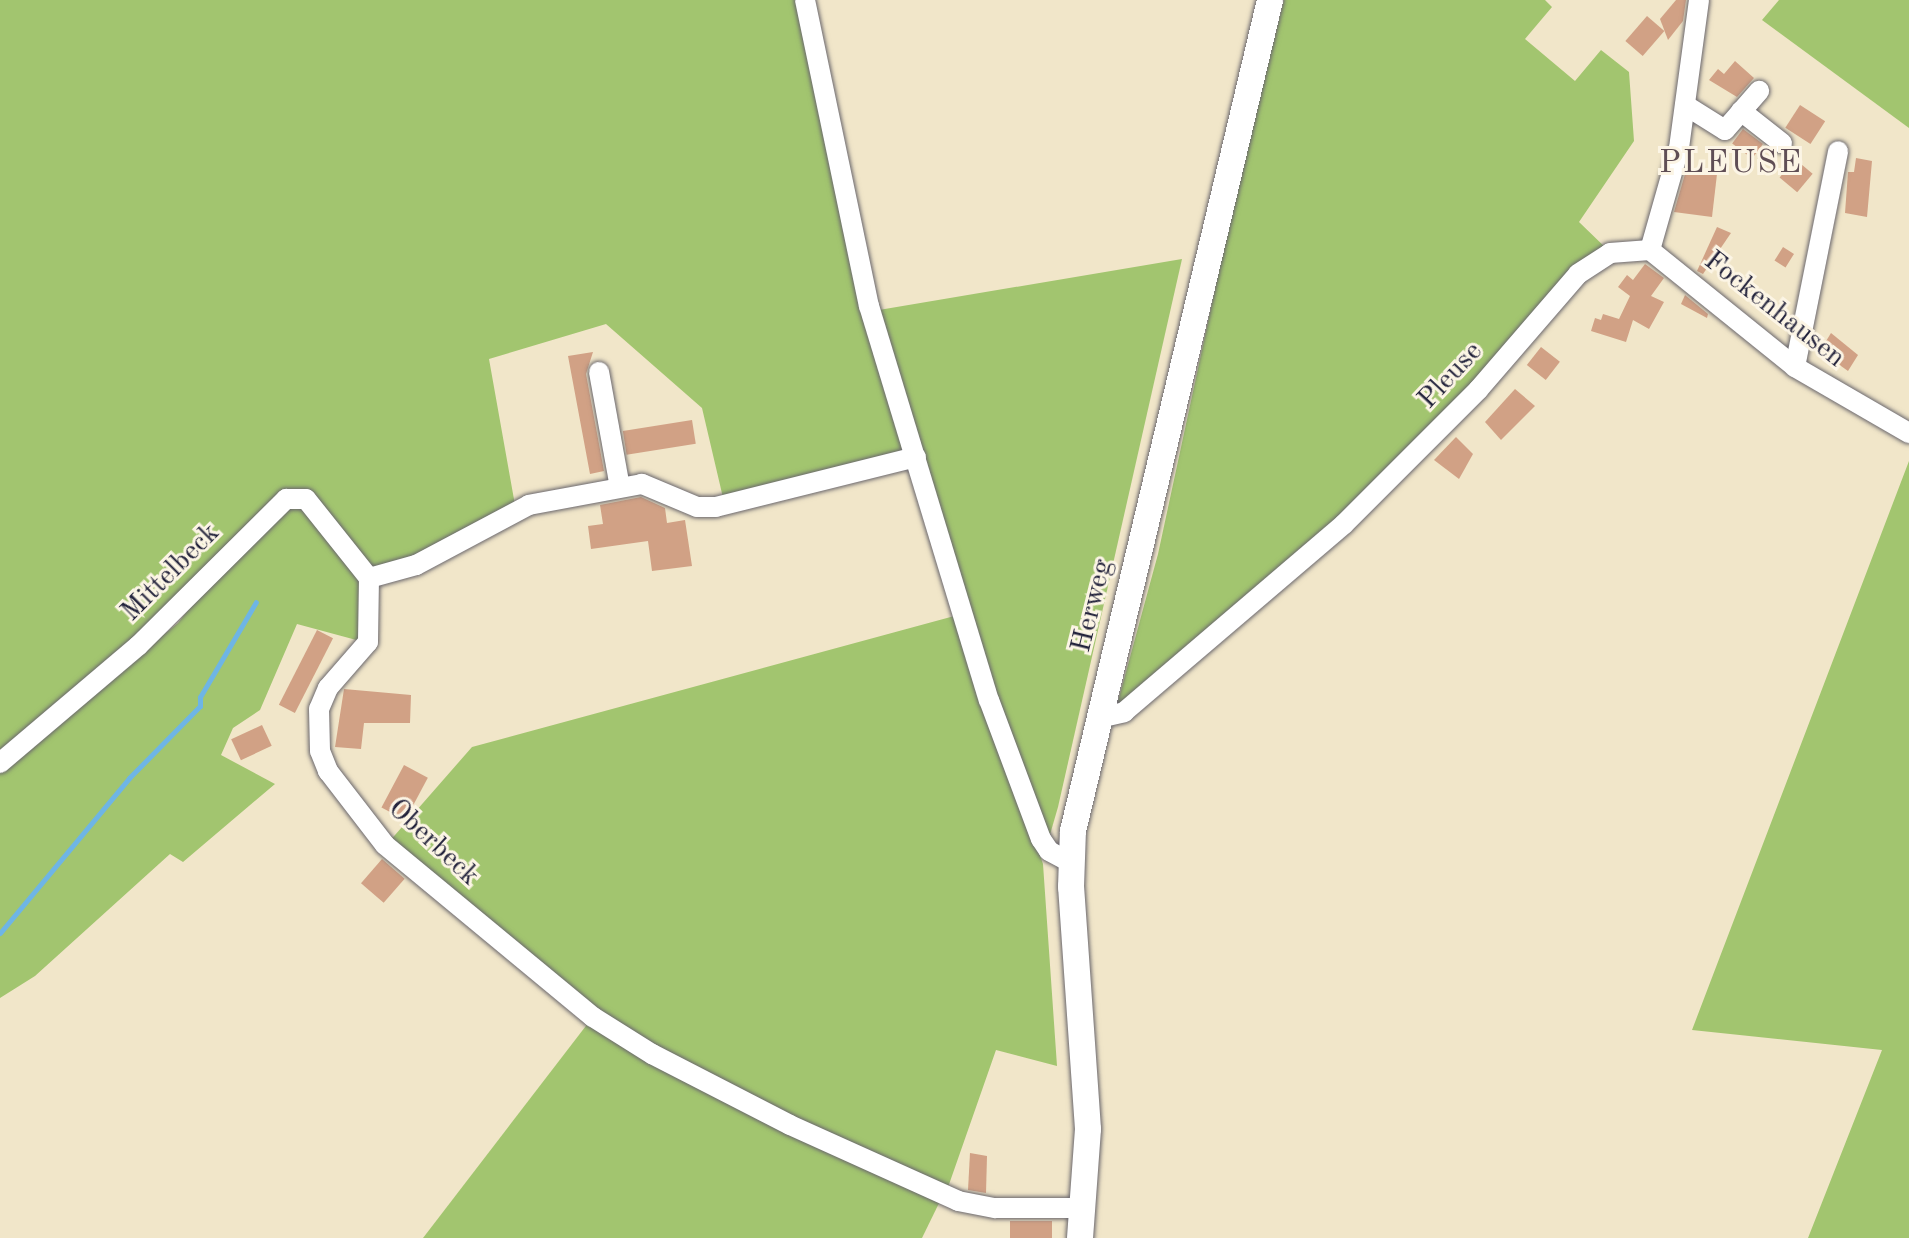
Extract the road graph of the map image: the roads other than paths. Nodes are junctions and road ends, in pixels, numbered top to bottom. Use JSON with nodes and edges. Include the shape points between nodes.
{"nodes":[{"id":1,"x":805,"y":0,"type":"edge"},
{"id":2,"x":1270,"y":0,"type":"edge"},
{"id":3,"x":1699,"y":0,"type":"edge"},
{"id":4,"x":1759,"y":91,"type":"dead end"},
{"id":5,"x":1685,"y":105,"type":"junction"},
{"id":6,"x":1741,"y":111,"type":"junction"},
{"id":7,"x":1782,"y":143,"type":"dead end"},
{"id":8,"x":1838,"y":151,"type":"dead end"},
{"id":9,"x":1650,"y":250,"type":"junction"},
{"id":10,"x":1795,"y":367,"type":"junction"},
{"id":11,"x":599,"y":372,"type":"dead end"},
{"id":12,"x":1909,"y":433,"type":"edge"},
{"id":13,"x":916,"y":457,"type":"junction"},
{"id":14,"x":620,"y":487,"type":"junction"},
{"id":15,"x":369,"y":578,"type":"junction"},
{"id":16,"x":1099,"y":718,"type":"junction"},
{"id":17,"x":0,"y":763,"type":"edge"},
{"id":18,"x":1070,"y":862,"type":"junction"},
{"id":19,"x":1084,"y":1208,"type":"junction"},
{"id":20,"x":1080,"y":1238,"type":"edge"}],
"edges":[{"from":1,"to":13,"type":"street","via":[[866,296]]},
{"from":2,"to":16,"type":"main road","name":"Herweg"},
{"from":3,"to":5,"type":"street"},
{"from":4,"to":6,"type":"street"},
{"from":5,"to":6,"type":"street","via":[[1725,130]]},
{"from":5,"to":9,"type":"street"},
{"from":6,"to":7,"type":"street"},
{"from":8,"to":10,"type":"street"},
{"from":9,"to":10,"type":"street","name":"Fockenhausen"},
{"from":9,"to":16,"type":"street","name":"Pleuse","via":[[1610,253],[1578,274],[1478,390],[1334,533],[1124,712]]},
{"from":10,"to":12,"type":"street","name":"Fockenhausen"},
{"from":11,"to":14,"type":"street"},
{"from":13,"to":14,"type":"street","via":[[716,507],[697,507],[642,484]]},
{"from":13,"to":18,"type":"street","via":[[1009,760],[1044,846]]},
{"from":14,"to":15,"type":"street","via":[[529,505],[416,565]]},
{"from":15,"to":17,"type":"street","name":"Mittelbeck","via":[[306,499],[286,499],[138,646]]},
{"from":15,"to":19,"type":"street","name":"Oberbeck","via":[[368,642],[328,688],[317,734],[328,771],[385,845],[593,1017],[705,1083],[958,1201],[995,1208]]},
{"from":16,"to":18,"type":"main road","name":"Herweg"},
{"from":18,"to":19,"type":"main road","name":"Herweg","via":[[1088,1129]]},
{"from":19,"to":20,"type":"main road","name":"Herweg"}]}
